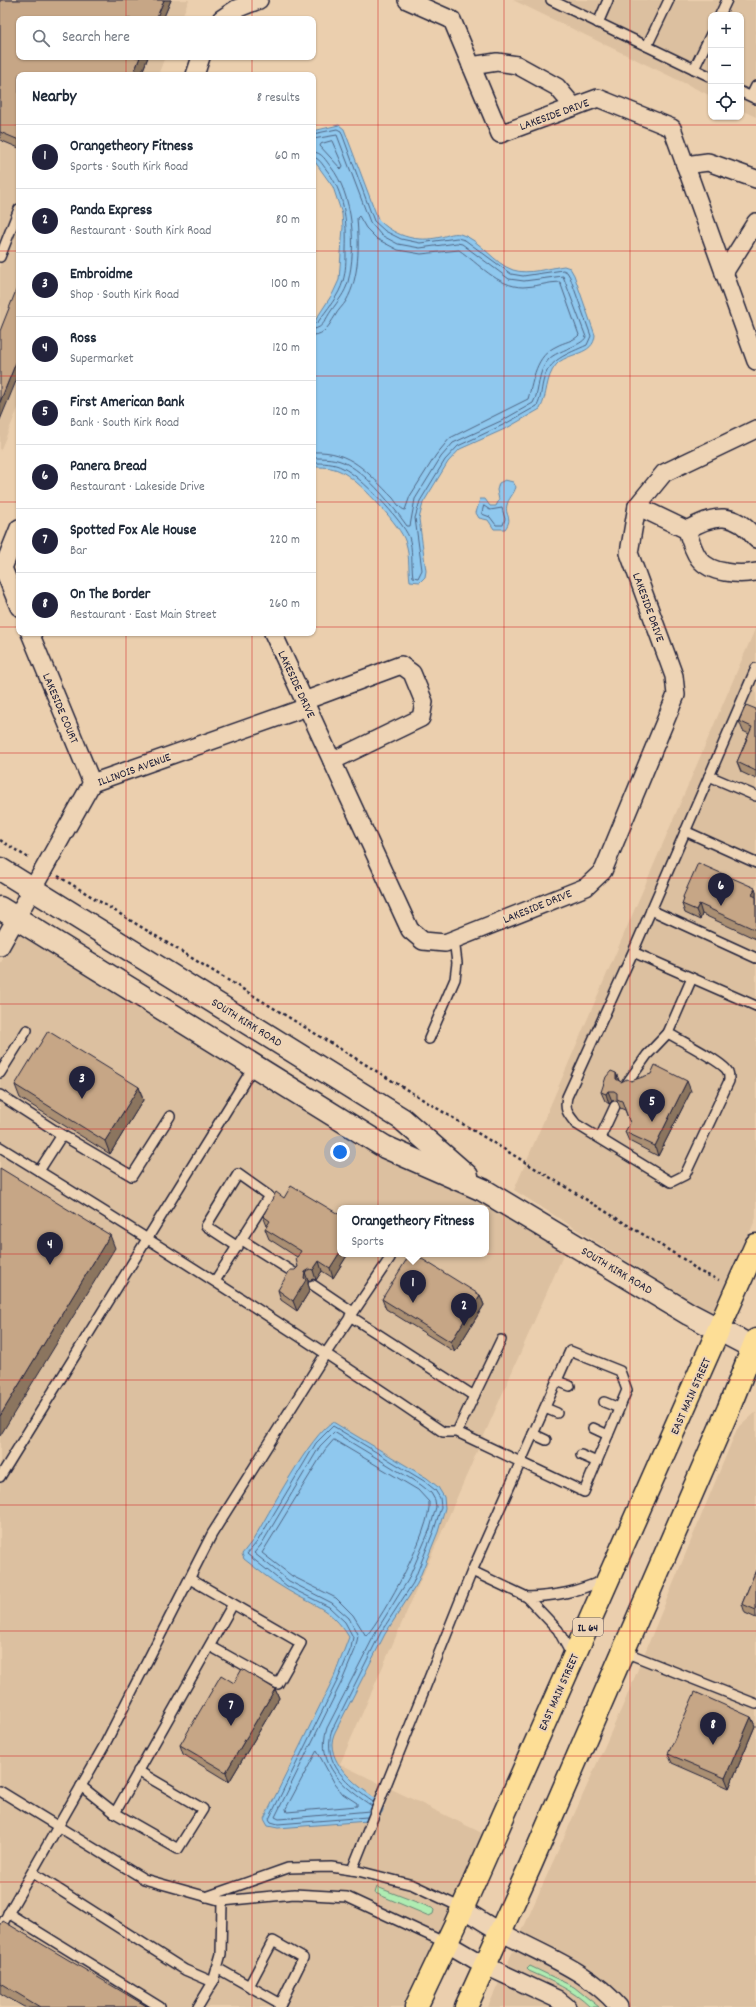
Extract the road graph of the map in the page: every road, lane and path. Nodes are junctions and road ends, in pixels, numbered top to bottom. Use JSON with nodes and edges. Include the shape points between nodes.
{"nodes":[{"id":1,"x":259,"y":0,"type":"edge"},
{"id":2,"x":407,"y":0,"type":"edge"},
{"id":3,"x":552,"y":0,"type":"edge"},
{"id":4,"x":608,"y":0,"type":"edge"},
{"id":5,"x":669,"y":0,"type":"edge"},
{"id":6,"x":727,"y":0,"type":"edge"},
{"id":7,"x":721,"y":12,"type":"edge"},
{"id":8,"x":226,"y":16,"type":"edge"},
{"id":9,"x":598,"y":23,"type":"junction"},
{"id":10,"x":708,"y":40,"type":"edge"},
{"id":11,"x":647,"y":46,"type":"junction"},
{"id":12,"x":201,"y":60,"type":"edge"},
{"id":13,"x":471,"y":66,"type":"junction"},
{"id":14,"x":694,"y":69,"type":"junction"},
{"id":15,"x":195,"y":72,"type":"edge"},
{"id":16,"x":708,"y":76,"type":"edge"},
{"id":17,"x":756,"y":86,"type":"edge"},
{"id":18,"x":744,"y":93,"type":"edge"},
{"id":19,"x":754,"y":98,"type":"edge"},
{"id":20,"x":574,"y":107,"type":"junction"},
{"id":21,"x":685,"y":165,"type":"junction"},
{"id":22,"x":756,"y":179,"type":"edge"},
{"id":23,"x":16,"y":217,"type":"edge"},
{"id":24,"x":756,"y":222,"type":"edge"},
{"id":25,"x":0,"y":257,"type":"edge"},
{"id":26,"x":724,"y":273,"type":"junction"},
{"id":27,"x":756,"y":361,"type":"edge"},
{"id":28,"x":756,"y":429,"type":"edge"},
{"id":29,"x":637,"y":506,"type":"junction"},
{"id":30,"x":687,"y":530,"type":"junction"},
{"id":31,"x":16,"y":536,"type":"edge"},
{"id":32,"x":756,"y":539,"type":"edge"},
{"id":33,"x":756,"y":572,"type":"edge"},
{"id":34,"x":16,"y":600,"type":"edge"},
{"id":35,"x":31,"y":636,"type":"edge"},
{"id":36,"x":274,"y":636,"type":"edge"},
{"id":37,"x":756,"y":668,"type":"edge"},
{"id":38,"x":753,"y":683,"type":"edge"},
{"id":39,"x":306,"y":704,"type":"junction"},
{"id":40,"x":332,"y":761,"type":"junction"},
{"id":41,"x":709,"y":776,"type":"junction"},
{"id":42,"x":92,"y":783,"type":"junction"},
{"id":43,"x":756,"y":796,"type":"edge"},
{"id":44,"x":685,"y":831,"type":"junction"},
{"id":45,"x":0,"y":840,"type":"edge"},
{"id":46,"x":756,"y":863,"type":"edge"},
{"id":47,"x":45,"y":868,"type":"junction"},
{"id":48,"x":0,"y":869,"type":"edge"},
{"id":49,"x":33,"y":889,"type":"junction"},
{"id":50,"x":651,"y":910,"type":"junction"},
{"id":51,"x":8,"y":913,"type":"edge"},
{"id":52,"x":454,"y":939,"type":"junction"},
{"id":53,"x":0,"y":947,"type":"edge"},
{"id":54,"x":633,"y":952,"type":"junction"},
{"id":55,"x":756,"y":958,"type":"edge"},
{"id":56,"x":692,"y":978,"type":"junction"},
{"id":57,"x":756,"y":1006,"type":"edge"},
{"id":58,"x":27,"y":1030,"type":"dead end"},
{"id":59,"x":668,"y":1033,"type":"junction"},
{"id":60,"x":429,"y":1039,"type":"dead end"},
{"id":61,"x":254,"y":1066,"type":"junction"},
{"id":62,"x":0,"y":1073,"type":"edge"},
{"id":63,"x":625,"y":1086,"type":"edge"},
{"id":64,"x":0,"y":1095,"type":"edge"},
{"id":65,"x":615,"y":1106,"type":"edge"},
{"id":66,"x":170,"y":1116,"type":"dead end"},
{"id":67,"x":62,"y":1134,"type":"junction"},
{"id":68,"x":600,"y":1138,"type":"junction"},
{"id":69,"x":0,"y":1147,"type":"edge"},
{"id":70,"x":39,"y":1171,"type":"junction"},
{"id":71,"x":483,"y":1190,"type":"junction"},
{"id":72,"x":148,"y":1237,"type":"junction"},
{"id":73,"x":240,"y":1243,"type":"junction"},
{"id":74,"x":756,"y":1245,"type":"edge"},
{"id":75,"x":390,"y":1258,"type":"dead end"},
{"id":76,"x":698,"y":1271,"type":"dead end"},
{"id":77,"x":296,"y":1274,"type":"edge"},
{"id":78,"x":215,"y":1281,"type":"junction"},
{"id":79,"x":313,"y":1285,"type":"dead end"},
{"id":80,"x":352,"y":1314,"type":"junction"},
{"id":81,"x":719,"y":1330,"type":"junction"},
{"id":82,"x":501,"y":1340,"type":"dead end"},
{"id":83,"x":755,"y":1346,"type":"edge"},
{"id":84,"x":326,"y":1353,"type":"junction"},
{"id":85,"x":557,"y":1380,"type":"junction"},
{"id":86,"x":570,"y":1386,"type":"dead end"},
{"id":87,"x":474,"y":1396,"type":"junction"},
{"id":88,"x":604,"y":1402,"type":"dead end"},
{"id":89,"x":545,"y":1408,"type":"junction"},
{"id":90,"x":619,"y":1408,"type":"junction"},
{"id":91,"x":557,"y":1413,"type":"dead end"},
{"id":92,"x":593,"y":1428,"type":"dead end"},
{"id":93,"x":457,"y":1432,"type":"junction"},
{"id":94,"x":533,"y":1434,"type":"junction"},
{"id":95,"x":608,"y":1435,"type":"junction"},
{"id":96,"x":546,"y":1440,"type":"dead end"},
{"id":97,"x":581,"y":1455,"type":"dead end"},
{"id":98,"x":597,"y":1462,"type":"junction"},
{"id":99,"x":521,"y":1463,"type":"junction"},
{"id":100,"x":0,"y":1477,"type":"edge"},
{"id":101,"x":472,"y":1571,"type":"junction"},
{"id":102,"x":609,"y":1578,"type":"junction"},
{"id":103,"x":190,"y":1579,"type":"junction"},
{"id":104,"x":527,"y":1597,"type":"junction"},
{"id":105,"x":234,"y":1604,"type":"junction"},
{"id":106,"x":210,"y":1646,"type":"junction"},
{"id":107,"x":622,"y":1651,"type":"junction"},
{"id":108,"x":573,"y":1659,"type":"junction"},
{"id":109,"x":756,"y":1704,"type":"edge"},
{"id":110,"x":138,"y":1771,"type":"junction"},
{"id":111,"x":81,"y":1786,"type":"junction"},
{"id":112,"x":0,"y":1792,"type":"edge"},
{"id":113,"x":115,"y":1813,"type":"junction"},
{"id":114,"x":58,"y":1828,"type":"junction"},
{"id":115,"x":352,"y":1870,"type":"junction"},
{"id":116,"x":33,"y":1873,"type":"junction"},
{"id":117,"x":206,"y":1896,"type":"junction"},
{"id":118,"x":222,"y":1901,"type":"junction"},
{"id":119,"x":462,"y":1908,"type":"junction"},
{"id":120,"x":8,"y":1913,"type":"junction"},
{"id":121,"x":0,"y":1928,"type":"edge"},
{"id":122,"x":499,"y":1931,"type":"junction"},
{"id":123,"x":446,"y":1943,"type":"junction"},
{"id":124,"x":484,"y":1966,"type":"junction"},
{"id":125,"x":217,"y":1968,"type":"junction"},
{"id":126,"x":213,"y":1982,"type":"junction"},
{"id":127,"x":249,"y":1986,"type":"junction"},
{"id":128,"x":280,"y":2005,"type":"edge"},
{"id":129,"x":160,"y":2007,"type":"edge"},
{"id":130,"x":198,"y":2007,"type":"edge"},
{"id":131,"x":416,"y":2007,"type":"edge"},
{"id":132,"x":466,"y":2007,"type":"edge"},
{"id":133,"x":567,"y":2007,"type":"edge"},
{"id":134,"x":619,"y":2007,"type":"edge"}],
"edges":[{"from":1,"to":8,"type":"street"},
{"from":2,"to":13,"type":"street","name":"LAKESIDE DRIVE","via":[[452,20]]},
{"from":3,"to":9,"type":"lane"},
{"from":4,"to":9,"type":"lane"},
{"from":5,"to":11,"type":"lane"},
{"from":6,"to":7,"type":"lane"},
{"from":9,"to":11,"type":"lane"},
{"from":10,"to":14,"type":"lane"},
{"from":11,"to":14,"type":"lane"},
{"from":12,"to":15,"type":"street"},
{"from":13,"to":20,"type":"street","via":[[497,62],[517,65],[557,87]]},
{"from":13,"to":20,"type":"street","name":"LAKESIDE DRIVE","via":[[500,134]]},
{"from":14,"to":16,"type":"lane"},
{"from":17,"to":19,"type":"lane"},
{"from":18,"to":19,"type":"lane"},
{"from":20,"to":21,"type":"street","name":"LAKESIDE DRIVE","via":[[598,98],[672,128]]},
{"from":21,"to":22,"type":"street","via":[[708,162]]},
{"from":21,"to":26,"type":"street","name":"LAKESIDE DRIVE"},
{"from":23,"to":25,"type":"lane"},
{"from":24,"to":26,"type":"street"},
{"from":26,"to":27,"type":"street","name":"LAKESIDE DRIVE"},
{"from":28,"to":29,"type":"street","name":"LAKESIDE DRIVE","via":[[664,473]]},
{"from":29,"to":30,"type":"street"},
{"from":29,"to":52,"type":"street","name":"LAKESIDE DRIVE","via":[[629,553],[674,676],[676,695],[606,864],[603,871],[586,887]]},
{"from":30,"to":32,"type":"street","via":[[708,519],[726,518],[746,528]]},
{"from":30,"to":33,"type":"street","via":[[695,554],[708,568],[732,573]]},
{"from":31,"to":34,"type":"street","via":[[3,568]]},
{"from":35,"to":42,"type":"street","name":"LAKESIDE COURT"},
{"from":36,"to":39,"type":"street","name":"LAKESIDE DRIVE"},
{"from":37,"to":38,"type":"lane"},
{"from":38,"to":41,"type":"lane"},
{"from":39,"to":40,"type":"street","name":"LAKESIDE DRIVE"},
{"from":39,"to":40,"type":"street","name":"ILLINOIS AVENUE","via":[[401,665],[412,673],[424,702],[421,718]]},
{"from":39,"to":42,"type":"street","name":"ILLINOIS AVENUE"},
{"from":40,"to":52,"type":"street","name":"LAKESIDE DRIVE","via":[[410,930],[423,940],[445,943]]},
{"from":41,"to":43,"type":"lane"},
{"from":41,"to":44,"type":"lane"},
{"from":42,"to":47,"type":"street","name":"ILLINOIS AVENUE"},
{"from":44,"to":46,"type":"lane"},
{"from":44,"to":50,"type":"lane"},
{"from":45,"to":47,"type":"path"},
{"from":47,"to":49,"type":"street","name":"ILLINOIS AVENUE"},
{"from":47,"to":76,"type":"path","via":[[688,1262]]},
{"from":48,"to":49,"type":"main road","name":"SOUTH KIRK ROAD"},
{"from":49,"to":51,"type":"street","name":"ILLINOIS AVENUE"},
{"from":49,"to":71,"type":"main road","name":"SOUTH KIRK ROAD","via":[[402,1119]]},
{"from":50,"to":54,"type":"lane"},
{"from":50,"to":55,"type":"lane"},
{"from":51,"to":53,"type":"street","name":"ILLINOIS AVENUE"},
{"from":51,"to":61,"type":"main road","name":"SOUTH KIRK ROAD"},
{"from":52,"to":60,"type":"lane","via":[[457,963],[455,979]]},
{"from":54,"to":56,"type":"lane"},
{"from":54,"to":68,"type":"lane","via":[[565,1106],[566,1113],[576,1124]]},
{"from":56,"to":57,"type":"lane"},
{"from":56,"to":59,"type":"lane"},
{"from":58,"to":62,"type":"lane"},
{"from":59,"to":63,"type":"lane"},
{"from":59,"to":68,"type":"lane","via":[[718,1062],[728,1071],[729,1081],[685,1175],[671,1182]]},
{"from":61,"to":71,"type":"main road","name":"SOUTH KIRK ROAD","via":[[385,1147]]},
{"from":61,"to":72,"type":"lane"},
{"from":64,"to":67,"type":"lane"},
{"from":65,"to":68,"type":"lane"},
{"from":66,"to":67,"type":"lane","via":[[132,1176]]},
{"from":67,"to":70,"type":"lane"},
{"from":69,"to":70,"type":"lane"},
{"from":70,"to":72,"type":"lane"},
{"from":71,"to":81,"type":"main road","name":"SOUTH KIRK ROAD"},
{"from":72,"to":78,"type":"lane"},
{"from":72,"to":100,"type":"lane"},
{"from":73,"to":73,"type":"lane","via":[[269,1196],[238,1174],[206,1226]]},
{"from":73,"to":77,"type":"lane"},
{"from":73,"to":78,"type":"lane"},
{"from":74,"to":81,"type":"main road","name":"EAST MAIN STREET","number":"IL 64"},
{"from":75,"to":80,"type":"lane"},
{"from":78,"to":84,"type":"lane"},
{"from":79,"to":80,"type":"lane"},
{"from":80,"to":84,"type":"lane"},
{"from":80,"to":87,"type":"lane"},
{"from":81,"to":83,"type":"main road","name":"SOUTH KIRK ROAD"},
{"from":81,"to":102,"type":"main road","name":"EAST MAIN STREET","number":"IL 64"},
{"from":82,"to":87,"type":"lane"},
{"from":83,"to":107,"type":"main road"},
{"from":84,"to":93,"type":"lane","via":[[443,1432]]},
{"from":84,"to":103,"type":"lane","via":[[212,1534]]},
{"from":85,"to":86,"type":"lane"},
{"from":85,"to":89,"type":"lane"},
{"from":85,"to":90,"type":"lane","via":[[570,1351],[620,1371],[627,1390]]},
{"from":87,"to":93,"type":"lane"},
{"from":88,"to":90,"type":"lane"},
{"from":89,"to":91,"type":"lane"},
{"from":89,"to":94,"type":"lane"},
{"from":90,"to":95,"type":"lane"},
{"from":92,"to":95,"type":"lane"},
{"from":93,"to":99,"type":"lane"},
{"from":94,"to":96,"type":"lane"},
{"from":94,"to":99,"type":"lane"},
{"from":95,"to":98,"type":"lane"},
{"from":97,"to":98,"type":"lane"},
{"from":98,"to":99,"type":"lane","via":[[584,1492]]},
{"from":99,"to":101,"type":"lane"},
{"from":101,"to":104,"type":"lane"},
{"from":101,"to":115,"type":"lane"},
{"from":102,"to":104,"type":"lane","via":[[578,1591]]},
{"from":102,"to":108,"type":"main road","name":"EAST MAIN STREET","number":"IL 64"},
{"from":103,"to":105,"type":"lane"},
{"from":103,"to":111,"type":"lane","via":[[116,1724]]},
{"from":104,"to":108,"type":"lane","via":[[558,1630]]},
{"from":105,"to":106,"type":"lane"},
{"from":105,"to":106,"type":"lane","via":[[301,1643],[278,1684]]},
{"from":106,"to":110,"type":"lane"},
{"from":107,"to":109,"type":"lane"},
{"from":107,"to":122,"type":"main road","via":[[531,1864]]},
{"from":108,"to":119,"type":"main road","name":"EAST MAIN STREET","number":"IL 64"},
{"from":110,"to":113,"type":"lane"},
{"from":110,"to":113,"type":"lane","via":[[203,1809],[178,1849]]},
{"from":111,"to":113,"type":"lane"},
{"from":111,"to":114,"type":"lane"},
{"from":112,"to":114,"type":"lane"},
{"from":114,"to":116,"type":"lane"},
{"from":114,"to":117,"type":"lane","via":[[144,1879]]},
{"from":115,"to":117,"type":"lane","via":[[332,1867],[288,1868]]},
{"from":115,"to":119,"type":"lane","via":[[413,1885]]},
{"from":116,"to":120,"type":"lane"},
{"from":116,"to":126,"type":"lane","via":[[185,1970]]},
{"from":117,"to":118,"type":"lane"},
{"from":118,"to":123,"type":"lane","via":[[294,1894],[346,1897]]},
{"from":118,"to":125,"type":"lane","via":[[222,1954]]},
{"from":119,"to":122,"type":"street"},
{"from":119,"to":123,"type":"main road","name":"EAST MAIN STREET","number":"IL 64"},
{"from":120,"to":121,"type":"lane"},
{"from":120,"to":129,"type":"lane"},
{"from":122,"to":124,"type":"main road"},
{"from":122,"to":134,"type":"street","via":[[575,1970],[593,1982]]},
{"from":123,"to":124,"type":"street"},
{"from":123,"to":131,"type":"main road","name":"EAST MAIN STREET","number":"IL 64"},
{"from":124,"to":132,"type":"main road"},
{"from":124,"to":133,"type":"street","via":[[557,1999]]},
{"from":125,"to":126,"type":"lane"},
{"from":125,"to":127,"type":"lane"},
{"from":126,"to":130,"type":"lane"},
{"from":127,"to":128,"type":"lane"},
{"from":127,"to":128,"type":"lane","via":[[273,1941],[303,1958]]}]}
